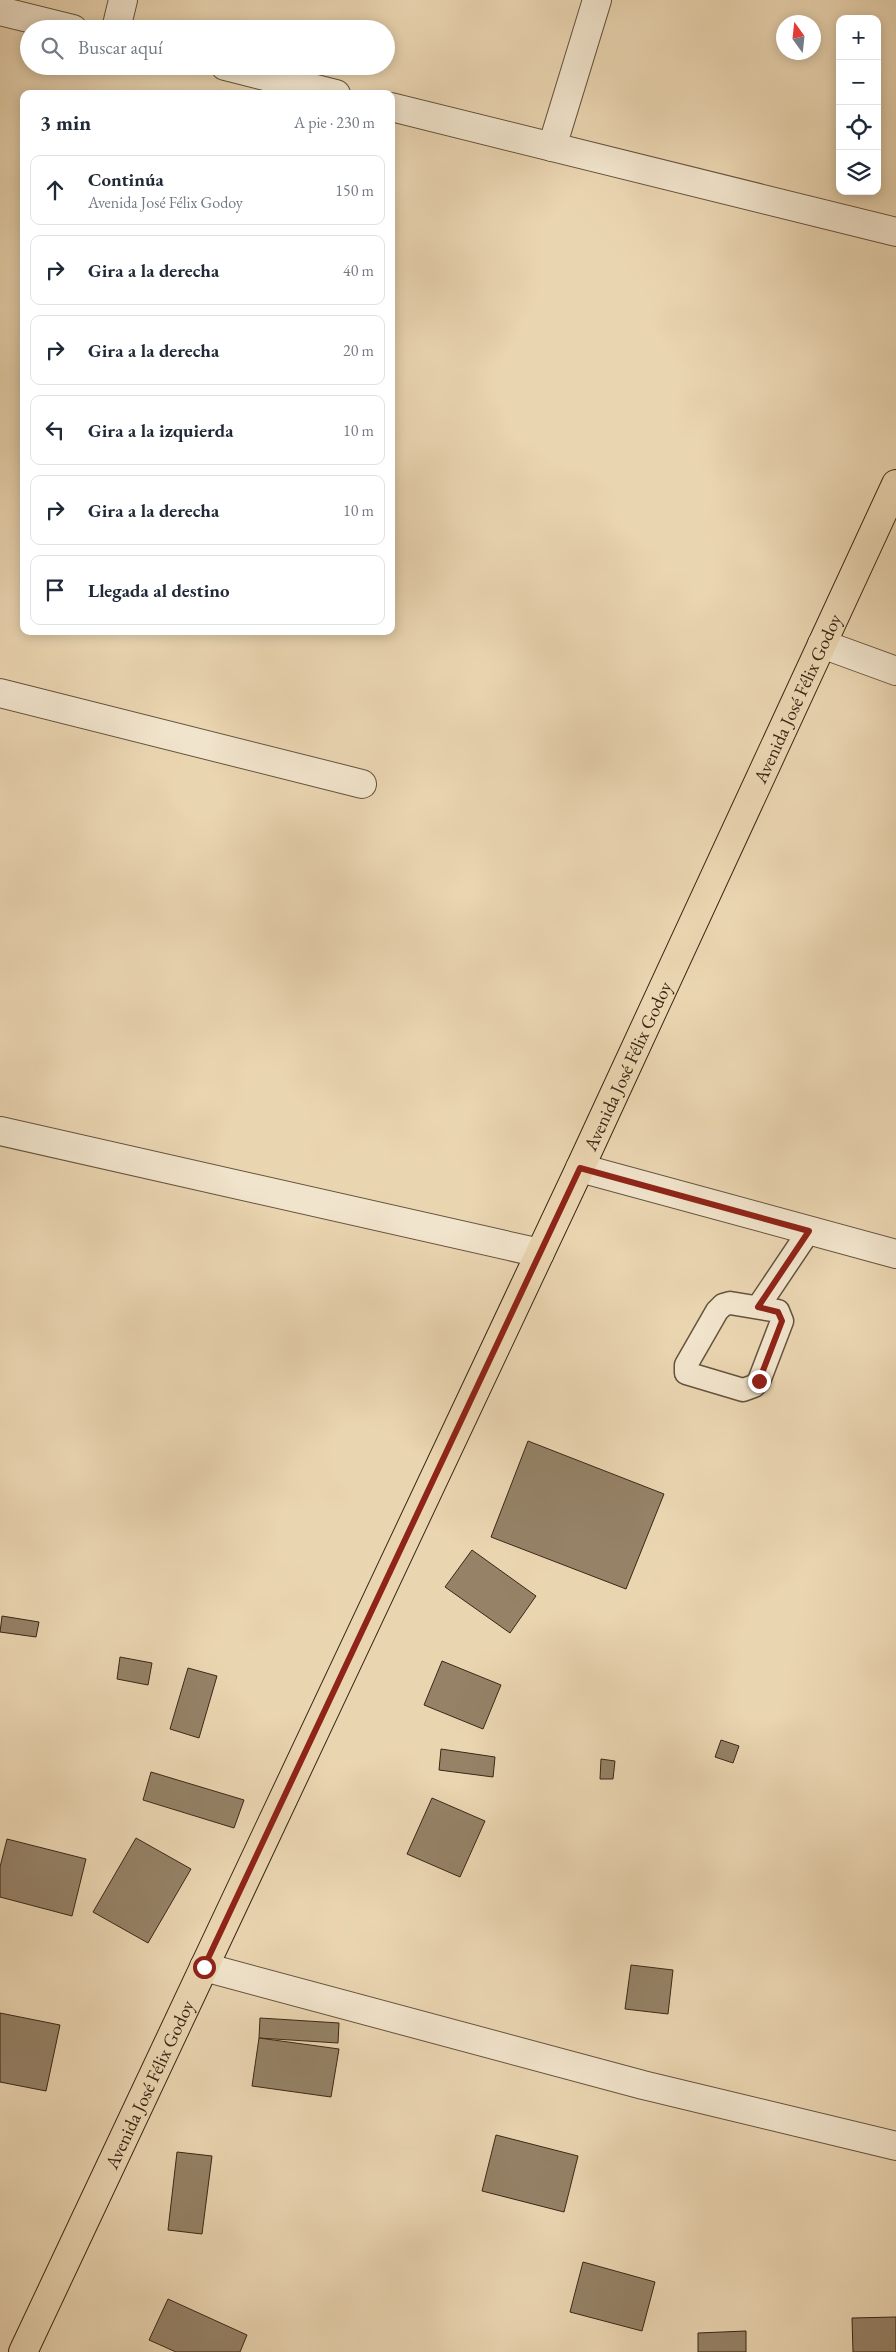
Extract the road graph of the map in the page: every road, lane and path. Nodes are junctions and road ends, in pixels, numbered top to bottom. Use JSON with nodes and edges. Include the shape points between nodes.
{"nodes":[{"id":1,"x":123,"y":0,"type":"edge"},
{"id":2,"x":597,"y":0,"type":"edge"},
{"id":3,"x":0,"y":11,"type":"edge"},
{"id":4,"x":36,"y":20,"type":"edge"},
{"id":5,"x":118,"y":20,"type":"edge"},
{"id":6,"x":261,"y":75,"type":"edge"},
{"id":7,"x":320,"y":90,"type":"edge"},
{"id":8,"x":395,"y":108,"type":"edge"},
{"id":9,"x":552,"y":147,"type":"junction"},
{"id":10,"x":896,"y":232,"type":"edge"},
{"id":11,"x":896,"y":484,"type":"edge"},
{"id":12,"x":822,"y":644,"type":"junction"},
{"id":13,"x":896,"y":671,"type":"edge"},
{"id":14,"x":0,"y":693,"type":"edge"},
{"id":15,"x":362,"y":784,"type":"dead end"},
{"id":16,"x":0,"y":1131,"type":"edge"},
{"id":17,"x":580,"y":1168,"type":"junction"},
{"id":18,"x":809,"y":1231,"type":"junction"},
{"id":19,"x":540,"y":1253,"type":"junction"},
{"id":20,"x":896,"y":1254,"type":"edge"},
{"id":21,"x":758,"y":1307,"type":"junction"},
{"id":22,"x":204,"y":1967,"type":"junction"},
{"id":23,"x":896,"y":2146,"type":"edge"},
{"id":24,"x":23,"y":2352,"type":"edge"}],
"edges":[{"from":1,"to":5,"type":"street"},
{"from":2,"to":9,"type":"street"},
{"from":3,"to":4,"type":"street"},
{"from":6,"to":7,"type":"street"},
{"from":8,"to":9,"type":"street"},
{"from":9,"to":10,"type":"street"},
{"from":11,"to":12,"type":"main road","name":"Avenida José Félix Godoy"},
{"from":12,"to":13,"type":"street"},
{"from":12,"to":17,"type":"main road","name":"Avenida José Félix Godoy"},
{"from":14,"to":15,"type":"street"},
{"from":16,"to":19,"type":"street"},
{"from":17,"to":18,"type":"street"},
{"from":17,"to":19,"type":"main road","name":"Avenida José Félix Godoy"},
{"from":18,"to":20,"type":"street"},
{"from":18,"to":21,"type":"lane"},
{"from":19,"to":22,"type":"main road","name":"Avenida José Félix Godoy"},
{"from":21,"to":21,"type":"lane","via":[[778,1312],[782,1321],[759,1381],[754,1386],[743,1390],[686,1373],[686,1365],[723,1305]]},
{"from":22,"to":23,"type":"street","via":[[643,2085]]},
{"from":22,"to":24,"type":"main road","name":"Avenida José Félix Godoy"}]}
